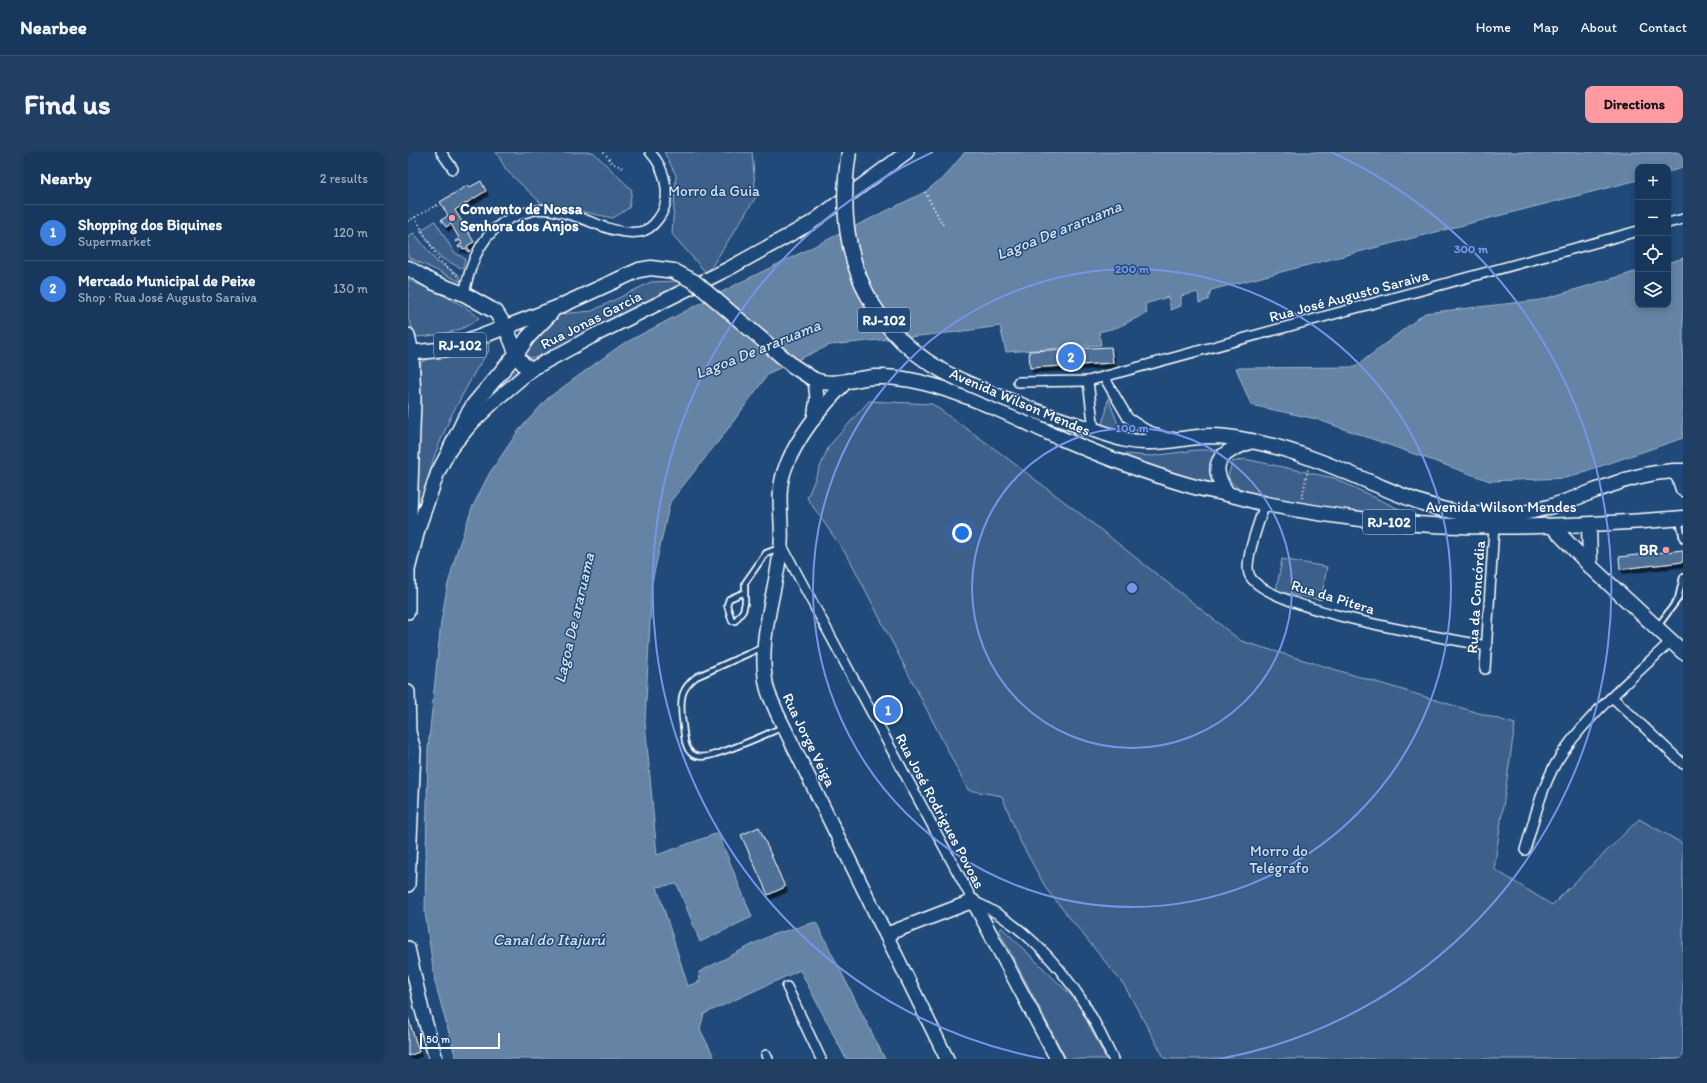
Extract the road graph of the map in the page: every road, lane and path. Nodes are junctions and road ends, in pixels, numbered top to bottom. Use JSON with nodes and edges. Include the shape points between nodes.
{"nodes":[{"id":1,"x":441,"y":152,"type":"edge"},
{"id":2,"x":604,"y":152,"type":"edge"},
{"id":3,"x":650,"y":152,"type":"edge"},
{"id":4,"x":849,"y":152,"type":"edge"},
{"id":5,"x":907,"y":152,"type":"edge"},
{"id":6,"x":623,"y":168,"type":"dead end"},
{"id":7,"x":453,"y":169,"type":"dead end"},
{"id":8,"x":925,"y":192,"type":"dead end"},
{"id":9,"x":436,"y":205,"type":"dead end"},
{"id":10,"x":416,"y":217,"type":"junction"},
{"id":11,"x":1683,"y":219,"type":"edge"},
{"id":12,"x":408,"y":221,"type":"edge"},
{"id":13,"x":1671,"y":222,"type":"edge"},
{"id":14,"x":943,"y":225,"type":"dead end"},
{"id":15,"x":1635,"y":233,"type":"edge"},
{"id":16,"x":408,"y":268,"type":"edge"},
{"id":17,"x":465,"y":289,"type":"junction"},
{"id":18,"x":556,"y":308,"type":"junction"},
{"id":19,"x":506,"y":328,"type":"junction"},
{"id":20,"x":408,"y":335,"type":"edge"},
{"id":21,"x":410,"y":353,"type":"edge"},
{"id":22,"x":517,"y":353,"type":"junction"},
{"id":23,"x":532,"y":369,"type":"junction"},
{"id":24,"x":1104,"y":377,"type":"junction"},
{"id":25,"x":814,"y":380,"type":"junction"},
{"id":26,"x":848,"y":380,"type":"junction"},
{"id":27,"x":1088,"y":381,"type":"junction"},
{"id":28,"x":1018,"y":382,"type":"dead end"},
{"id":29,"x":814,"y":420,"type":"junction"},
{"id":30,"x":1094,"y":430,"type":"junction"},
{"id":31,"x":1171,"y":440,"type":"junction"},
{"id":32,"x":1253,"y":441,"type":"junction"},
{"id":33,"x":450,"y":449,"type":"junction"},
{"id":34,"x":1102,"y":455,"type":"junction"},
{"id":35,"x":1310,"y":458,"type":"junction"},
{"id":36,"x":1678,"y":471,"type":"edge"},
{"id":37,"x":1683,"y":489,"type":"edge"},
{"id":38,"x":1228,"y":494,"type":"junction"},
{"id":39,"x":1265,"y":504,"type":"junction"},
{"id":40,"x":1300,"y":509,"type":"junction"},
{"id":41,"x":1681,"y":515,"type":"edge"},
{"id":42,"x":1589,"y":525,"type":"junction"},
{"id":43,"x":1552,"y":526,"type":"junction"},
{"id":44,"x":1494,"y":527,"type":"junction"},
{"id":45,"x":1683,"y":539,"type":"edge"},
{"id":46,"x":780,"y":545,"type":"junction"},
{"id":47,"x":1590,"y":566,"type":"junction"},
{"id":48,"x":408,"y":570,"type":"edge"},
{"id":49,"x":1683,"y":577,"type":"edge"},
{"id":50,"x":745,"y":592,"type":"junction"},
{"id":51,"x":408,"y":612,"type":"edge"},
{"id":52,"x":1656,"y":628,"type":"junction"},
{"id":53,"x":1671,"y":641,"type":"junction"},
{"id":54,"x":764,"y":646,"type":"junction"},
{"id":55,"x":1487,"y":646,"type":"junction"},
{"id":56,"x":1683,"y":652,"type":"edge"},
{"id":57,"x":1485,"y":669,"type":"dead end"},
{"id":58,"x":408,"y":692,"type":"edge"},
{"id":59,"x":1612,"y":698,"type":"junction"},
{"id":60,"x":784,"y":727,"type":"junction"},
{"id":61,"x":408,"y":733,"type":"edge"},
{"id":62,"x":1683,"y":764,"type":"edge"},
{"id":63,"x":410,"y":796,"type":"edge"},
{"id":64,"x":1525,"y":850,"type":"dead end"},
{"id":65,"x":408,"y":885,"type":"edge"},
{"id":66,"x":973,"y":901,"type":"junction"},
{"id":67,"x":886,"y":934,"type":"junction"},
{"id":68,"x":408,"y":948,"type":"edge"},
{"id":69,"x":787,"y":987,"type":"dead end"},
{"id":70,"x":432,"y":1058,"type":"edge"},
{"id":71,"x":821,"y":1059,"type":"edge"},
{"id":72,"x":946,"y":1059,"type":"edge"},
{"id":73,"x":1057,"y":1059,"type":"edge"},
{"id":74,"x":1113,"y":1059,"type":"edge"}],
"edges":[{"from":1,"to":7,"type":"street"},
{"from":2,"to":6,"type":"path","via":[[612,163]]},
{"from":3,"to":17,"type":"street","via":[[662,174],[667,196],[660,217],[648,230],[627,232],[550,210],[530,210],[499,225],[487,237],[477,251]]},
{"from":4,"to":30,"type":"main road","name":"Avenida Wilson Mendes","number":"RJ-102","bridge":true,"via":[[845,197],[853,262],[874,306],[890,329],[908,347],[940,369],[1033,410]]},
{"from":5,"to":23,"type":"main road","name":"Rua Jonas Garcia","via":[[811,223],[728,269]]},
{"from":8,"to":14,"type":"path"},
{"from":9,"to":10,"type":"path"},
{"from":10,"to":12,"type":"path"},
{"from":10,"to":17,"type":"path","via":[[438,260]]},
{"from":11,"to":13,"type":"street"},
{"from":15,"to":24,"type":"street","name":"Rua José Augusto Saraiva"},
{"from":16,"to":17,"type":"main road","via":[[432,282]]},
{"from":17,"to":19,"type":"main road","via":[[496,312]]},
{"from":18,"to":19,"type":"main road","number":"RJ-102"},
{"from":18,"to":22,"type":"main road","via":[[528,337]]},
{"from":18,"to":25,"type":"main road","number":"RJ-102","bridge":true,"via":[[639,270],[674,270],[695,282],[793,366]]},
{"from":19,"to":21,"type":"main road","number":"RJ-102","via":[[448,349]]},
{"from":19,"to":22,"type":"main road"},
{"from":20,"to":21,"type":"main road"},
{"from":21,"to":48,"type":"main road","via":[[414,400]]},
{"from":22,"to":23,"type":"main road","via":[[518,359]]},
{"from":22,"to":33,"type":"main road","via":[[474,404]]},
{"from":23,"to":33,"type":"main road","name":"Rua Jonas Garcia","via":[[477,418]]},
{"from":24,"to":27,"type":"street","name":"Rua José Augusto Saraiva"},
{"from":24,"to":31,"type":"street","via":[[1128,418],[1145,429]]},
{"from":25,"to":26,"type":"main road","name":"Avenida Wilson Mendes","number":"RJ-102","via":[[823,383]]},
{"from":25,"to":29,"type":"main road","via":[[817,398]]},
{"from":26,"to":29,"type":"main road","name":"Rua Jorge Veiga"},
{"from":26,"to":34,"type":"main road","name":"Avenida Wilson Mendes","number":"RJ-102","via":[[902,378],[948,390]]},
{"from":27,"to":28,"type":"street","name":"Rua José Augusto Saraiva"},
{"from":27,"to":30,"type":"street"},
{"from":29,"to":46,"type":"main road","name":"Rua Jorge Veiga","via":[[793,453],[783,477],[779,501]]},
{"from":30,"to":31,"type":"main road","name":"Avenida Wilson Mendes","number":"RJ-102","via":[[1132,442]]},
{"from":30,"to":34,"type":"main road"},
{"from":31,"to":32,"type":"main road","name":"Avenida Wilson Mendes","number":"RJ-102","via":[[1223,436]]},
{"from":32,"to":35,"type":"main road","name":"Avenida Wilson Mendes","number":"RJ-102"},
{"from":32,"to":38,"type":"main road","via":[[1233,448],[1218,464],[1218,480]]},
{"from":33,"to":48,"type":"main road","name":"Rua Jonas Garcia","via":[[438,472]]},
{"from":34,"to":38,"type":"main road","name":"Avenida Wilson Mendes","number":"RJ-102","via":[[1189,485]]},
{"from":35,"to":36,"type":"main road","name":"Avenida Wilson Mendes","number":"RJ-102","via":[[1407,497],[1445,510],[1467,513],[1528,512],[1641,476]]},
{"from":35,"to":40,"type":"path"},
{"from":36,"to":37,"type":"main road"},
{"from":38,"to":39,"type":"main road","name":"Avenida Wilson Mendes","number":"RJ-102"},
{"from":39,"to":40,"type":"main road","name":"Avenida Wilson Mendes","number":"RJ-102"},
{"from":39,"to":55,"type":"street","name":"Rua da Pitera","via":[[1248,563],[1248,574],[1257,584],[1284,598],[1360,622]]},
{"from":40,"to":44,"type":"main road","name":"Avenida Wilson Mendes","number":"RJ-102","via":[[1376,521]]},
{"from":41,"to":42,"type":"main road","name":"Avenida Wilson Mendes","number":"RJ-102"},
{"from":41,"to":45,"type":"lane"},
{"from":42,"to":43,"type":"main road","name":"Avenida Wilson Mendes","number":"RJ-102"},
{"from":42,"to":47,"type":"main road"},
{"from":43,"to":44,"type":"main road","name":"Avenida Wilson Mendes","number":"RJ-102"},
{"from":43,"to":47,"type":"main road"},
{"from":44,"to":55,"type":"street","name":"Rua da Concórdia"},
{"from":46,"to":50,"type":"lane","via":[[766,553],[757,563],[745,583]]},
{"from":46,"to":54,"type":"main road","name":"Rua Jorge Veiga","via":[[777,579]]},
{"from":46,"to":66,"type":"street","name":"Rua José Rodrigues Povoas"},
{"from":47,"to":52,"type":"main road"},
{"from":48,"to":51,"type":"main road","name":"Rua Jonas Garcia"},
{"from":49,"to":52,"type":"lane","via":[[1678,599]]},
{"from":50,"to":50,"type":"lane","via":[[729,599],[727,605],[732,621],[735,621],[743,611],[746,603]]},
{"from":52,"to":53,"type":"main road"},
{"from":53,"to":56,"type":"main road"},
{"from":53,"to":59,"type":"street"},
{"from":54,"to":60,"type":"main road","name":"Rua Jorge Veiga","via":[[768,689]]},
{"from":54,"to":60,"type":"lane","via":[[696,677],[684,688],[682,714],[687,745],[696,756],[711,756]]},
{"from":55,"to":57,"type":"street","name":"Rua da Concórdia"},
{"from":58,"to":61,"type":"main road"},
{"from":59,"to":62,"type":"street"},
{"from":59,"to":64,"type":"street","via":[[1566,746],[1555,765],[1545,786]]},
{"from":60,"to":67,"type":"main road","name":"Rua Jorge Veiga"},
{"from":61,"to":63,"type":"main road","via":[[414,750]]},
{"from":63,"to":65,"type":"main road"},
{"from":66,"to":67,"type":"main road"},
{"from":66,"to":73,"type":"main road"},
{"from":66,"to":74,"type":"street","via":[[996,912],[1019,930],[1067,978],[1094,1020]]},
{"from":67,"to":72,"type":"main road","name":"Rua Jorge Veiga"},
{"from":68,"to":70,"type":"main road"},
{"from":69,"to":71,"type":"street"}]}
